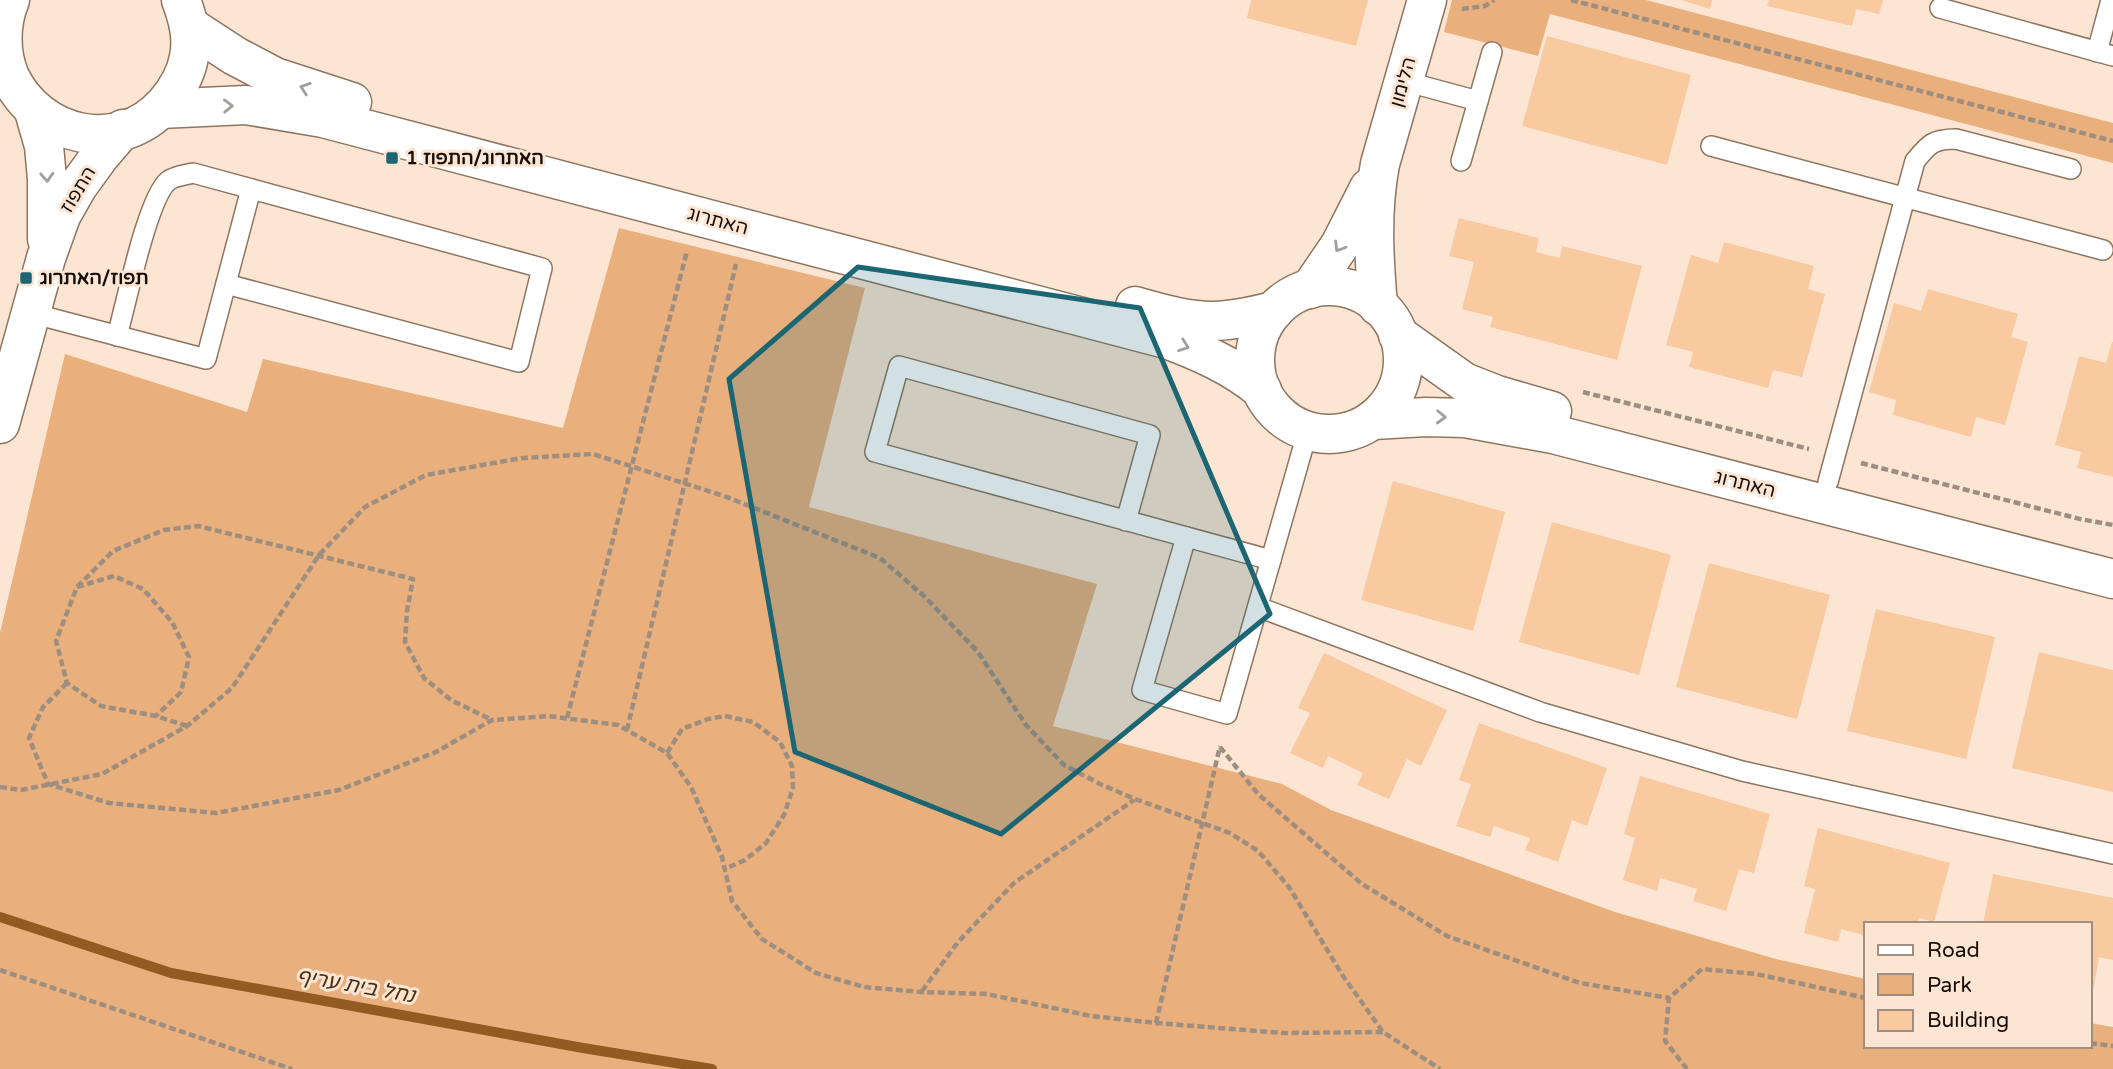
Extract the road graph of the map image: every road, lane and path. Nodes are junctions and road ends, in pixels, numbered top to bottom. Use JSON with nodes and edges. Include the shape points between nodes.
{"nodes":[{"id":1,"x":10,"y":0,"type":"edge"},
{"id":2,"x":1427,"y":0,"type":"edge"},
{"id":3,"x":1571,"y":0,"type":"edge"},
{"id":4,"x":2111,"y":0,"type":"edge"},
{"id":5,"x":1940,"y":8,"type":"dead end"},
{"id":6,"x":185,"y":13,"type":"edge"},
{"id":7,"x":1492,"y":52,"type":"dead end"},
{"id":8,"x":2105,"y":54,"type":"edge"},
{"id":9,"x":2,"y":58,"type":"edge"},
{"id":10,"x":1404,"y":80,"type":"junction"},
{"id":11,"x":1478,"y":101,"type":"junction"},
{"id":12,"x":160,"y":109,"type":"junction"},
{"id":13,"x":34,"y":111,"type":"junction"},
{"id":14,"x":124,"y":129,"type":"junction"},
{"id":15,"x":2113,"y":141,"type":"edge"},
{"id":16,"x":1711,"y":146,"type":"dead end"},
{"id":17,"x":1461,"y":161,"type":"dead end"},
{"id":18,"x":1380,"y":164,"type":"junction"},
{"id":19,"x":2071,"y":169,"type":"dead end"},
{"id":20,"x":251,"y":189,"type":"junction"},
{"id":21,"x":1906,"y":197,"type":"junction"},
{"id":22,"x":696,"y":216,"type":"junction"},
{"id":23,"x":744,"y":228,"type":"junction"},
{"id":24,"x":2103,"y":250,"type":"dead end"},
{"id":25,"x":46,"y":258,"type":"junction"},
{"id":26,"x":226,"y":284,"type":"junction"},
{"id":27,"x":1310,"y":289,"type":"junction"},
{"id":28,"x":1274,"y":311,"type":"junction"},
{"id":29,"x":31,"y":313,"type":"junction"},
{"id":30,"x":1388,"y":321,"type":"junction"},
{"id":31,"x":117,"y":336,"type":"junction"},
{"id":32,"x":1262,"y":390,"type":"junction"},
{"id":33,"x":1578,"y":391,"type":"dead end"},
{"id":34,"x":1373,"y":420,"type":"junction"},
{"id":35,"x":0,"y":424,"type":"edge"},
{"id":36,"x":1308,"y":430,"type":"junction"},
{"id":37,"x":632,"y":466,"type":"junction"},
{"id":38,"x":1832,"y":469,"type":"junction"},
{"id":39,"x":685,"y":483,"type":"junction"},
{"id":40,"x":1126,"y":521,"type":"junction"},
{"id":41,"x":2113,"y":525,"type":"edge"},
{"id":42,"x":1186,"y":537,"type":"junction"},
{"id":43,"x":318,"y":555,"type":"junction"},
{"id":44,"x":2113,"y":556,"type":"edge"},
{"id":45,"x":1271,"y":560,"type":"junction"},
{"id":46,"x":2113,"y":579,"type":"edge"},
{"id":47,"x":77,"y":587,"type":"junction"},
{"id":48,"x":1258,"y":607,"type":"junction"},
{"id":49,"x":67,"y":683,"type":"junction"},
{"id":50,"x":1227,"y":714,"type":"junction"},
{"id":51,"x":156,"y":716,"type":"junction"},
{"id":52,"x":568,"y":718,"type":"junction"},
{"id":53,"x":492,"y":720,"type":"junction"},
{"id":54,"x":187,"y":726,"type":"junction"},
{"id":55,"x":627,"y":730,"type":"junction"},
{"id":56,"x":1220,"y":747,"type":"junction"},
{"id":57,"x":667,"y":754,"type":"junction"},
{"id":58,"x":48,"y":784,"type":"junction"},
{"id":59,"x":0,"y":787,"type":"edge"},
{"id":60,"x":1135,"y":799,"type":"junction"},
{"id":61,"x":1202,"y":823,"type":"junction"},
{"id":62,"x":2113,"y":854,"type":"edge"},
{"id":63,"x":725,"y":869,"type":"junction"},
{"id":64,"x":0,"y":970,"type":"edge"},
{"id":65,"x":921,"y":992,"type":"junction"},
{"id":66,"x":1669,"y":998,"type":"junction"},
{"id":67,"x":1864,"y":998,"type":"edge"},
{"id":68,"x":1156,"y":1023,"type":"junction"},
{"id":69,"x":1384,"y":1032,"type":"junction"},
{"id":70,"x":2092,"y":1043,"type":"edge"},
{"id":71,"x":2113,"y":1046,"type":"edge"},
{"id":72,"x":292,"y":1069,"type":"edge"},
{"id":73,"x":1440,"y":1069,"type":"edge"},
{"id":74,"x":1687,"y":1069,"type":"edge"}],
"edges":[{"from":1,"to":9,"type":"street","via":[[2,24]]},
{"from":2,"to":10,"type":"street","name":"הלימון"},
{"from":3,"to":15,"type":"path"},
{"from":4,"to":8,"type":"lane"},
{"from":5,"to":8,"type":"lane"},
{"from":6,"to":12,"type":"street","via":[[191,44],[186,71]]},
{"from":28,"to":6,"type":"street","name":"האתרוג","one_way":true,"via":[[1211,321],[1169,315],[359,104],[275,78],[235,56]]},
{"from":7,"to":11,"type":"lane"},
{"from":9,"to":13,"type":"street","via":[[16,91]]},
{"from":10,"to":11,"type":"lane"},
{"from":10,"to":18,"type":"street","name":"הלימון"},
{"from":11,"to":17,"type":"lane"},
{"from":12,"to":14,"type":"street"},
{"from":12,"to":22,"type":"street","name":"האתרוג","one_way":true,"via":[[246,105],[323,118]]},
{"from":13,"to":14,"type":"street","via":[[50,123],[88,134]]},
{"from":13,"to":25,"type":"street","name":"התפוז","one_way":true,"via":[[47,179]]},
{"from":14,"to":25,"type":"street","name":"התפוז","via":[[78,186]]},
{"from":16,"to":21,"type":"lane"},
{"from":18,"to":27,"type":"street","name":"הלימון","one_way":true,"via":[[1340,245]]},
{"from":18,"to":30,"type":"street","name":"הלימון","via":[[1373,226]]},
{"from":19,"to":21,"type":"lane","via":[[1956,139],[1940,139],[1915,161]]},
{"from":20,"to":26,"type":"lane"},
{"from":20,"to":26,"type":"lane","via":[[542,268],[519,362]]},
{"from":20,"to":31,"type":"lane","via":[[193,173],[169,180],[157,194]]},
{"from":21,"to":24,"type":"lane"},
{"from":21,"to":38,"type":"lane"},
{"from":22,"to":23,"type":"street","name":"האתרוג"},
{"from":22,"to":37,"type":"path"},
{"from":23,"to":32,"type":"street","name":"האתרוג","one_way":true,"via":[[1166,339],[1200,351]]},
{"from":23,"to":39,"type":"path"},
{"from":25,"to":29,"type":"street","name":"התפוז"},
{"from":26,"to":31,"type":"lane","via":[[206,359]]},
{"from":27,"to":28,"type":"street"},
{"from":27,"to":30,"type":"street","via":[[1346,289],[1366,296]]},
{"from":28,"to":32,"type":"street","via":[[1258,335],[1255,351]]},
{"from":29,"to":31,"type":"lane"},
{"from":29,"to":35,"type":"street","name":"התפוז"},
{"from":30,"to":34,"type":"street","via":[[1403,356],[1400,382]]},
{"from":30,"to":38,"type":"street","name":"האתרוג","via":[[1464,382],[1497,395]]},
{"from":32,"to":36,"type":"street","via":[[1280,416]]},
{"from":33,"to":38,"type":"path"},
{"from":34,"to":36,"type":"street","via":[[1349,431],[1325,434]]},
{"from":34,"to":46,"type":"street","name":"האתרוג","one_way":true,"via":[[1465,418],[1553,434]]},
{"from":36,"to":45,"type":"lane"},
{"from":37,"to":39,"type":"path"},
{"from":37,"to":43,"type":"path","via":[[593,454],[522,458],[426,475],[365,507]]},
{"from":37,"to":52,"type":"path"},
{"from":38,"to":41,"type":"path"},
{"from":38,"to":44,"type":"street","name":"האתרוג"},
{"from":39,"to":55,"type":"path"},
{"from":39,"to":60,"type":"path","via":[[880,558],[978,652],[1026,725],[1064,765]]},
{"from":40,"to":40,"type":"lane","via":[[875,452],[899,366],[1150,435]]},
{"from":40,"to":42,"type":"lane"},
{"from":42,"to":45,"type":"lane"},
{"from":42,"to":50,"type":"lane","via":[[1142,690]]},
{"from":43,"to":47,"type":"path","via":[[198,526],[164,530],[113,551]]},
{"from":43,"to":53,"type":"path","via":[[414,579],[405,642],[424,678],[451,700]]},
{"from":43,"to":54,"type":"path","via":[[232,688]]},
{"from":45,"to":48,"type":"lane"},
{"from":47,"to":49,"type":"path","via":[[56,641]]},
{"from":47,"to":51,"type":"path","via":[[114,576],[143,589],[172,622],[189,657],[181,692]]},
{"from":48,"to":50,"type":"lane"},
{"from":48,"to":62,"type":"lane","via":[[1540,712],[1742,771]]},
{"from":49,"to":51,"type":"path","via":[[101,705]]},
{"from":49,"to":58,"type":"path","via":[[43,707],[29,738]]},
{"from":50,"to":56,"type":"path"},
{"from":51,"to":54,"type":"path"},
{"from":52,"to":53,"type":"path"},
{"from":52,"to":55,"type":"path"},
{"from":53,"to":58,"type":"path","via":[[436,752],[340,790],[216,813],[109,803]]},
{"from":54,"to":58,"type":"path","via":[[102,774]]},
{"from":55,"to":57,"type":"path"},
{"from":56,"to":61,"type":"path"},
{"from":56,"to":66,"type":"path","via":[[1258,794],[1362,884],[1447,936],[1580,983]]},
{"from":57,"to":63,"type":"path","via":[[691,787]]},
{"from":57,"to":63,"type":"path","via":[[682,729],[725,716],[753,722],[780,742],[792,766],[793,788],[784,815],[766,843]]},
{"from":58,"to":59,"type":"path","via":[[21,790]]},
{"from":60,"to":61,"type":"path"},
{"from":60,"to":65,"type":"path","via":[[1014,883],[958,942]]},
{"from":61,"to":68,"type":"path"},
{"from":61,"to":69,"type":"path","via":[[1230,833],[1258,851],[1289,887],[1343,976]]},
{"from":63,"to":65,"type":"path","via":[[732,901],[762,939],[816,973],[864,987]]},
{"from":64,"to":72,"type":"path"},
{"from":65,"to":68,"type":"path","via":[[987,994],[1091,1016]]},
{"from":66,"to":67,"type":"path","via":[[1702,969],[1756,974]]},
{"from":66,"to":74,"type":"path","via":[[1665,1041]]},
{"from":68,"to":69,"type":"path","via":[[1283,1033]]},
{"from":69,"to":73,"type":"path"},
{"from":70,"to":71,"type":"path"}]}
